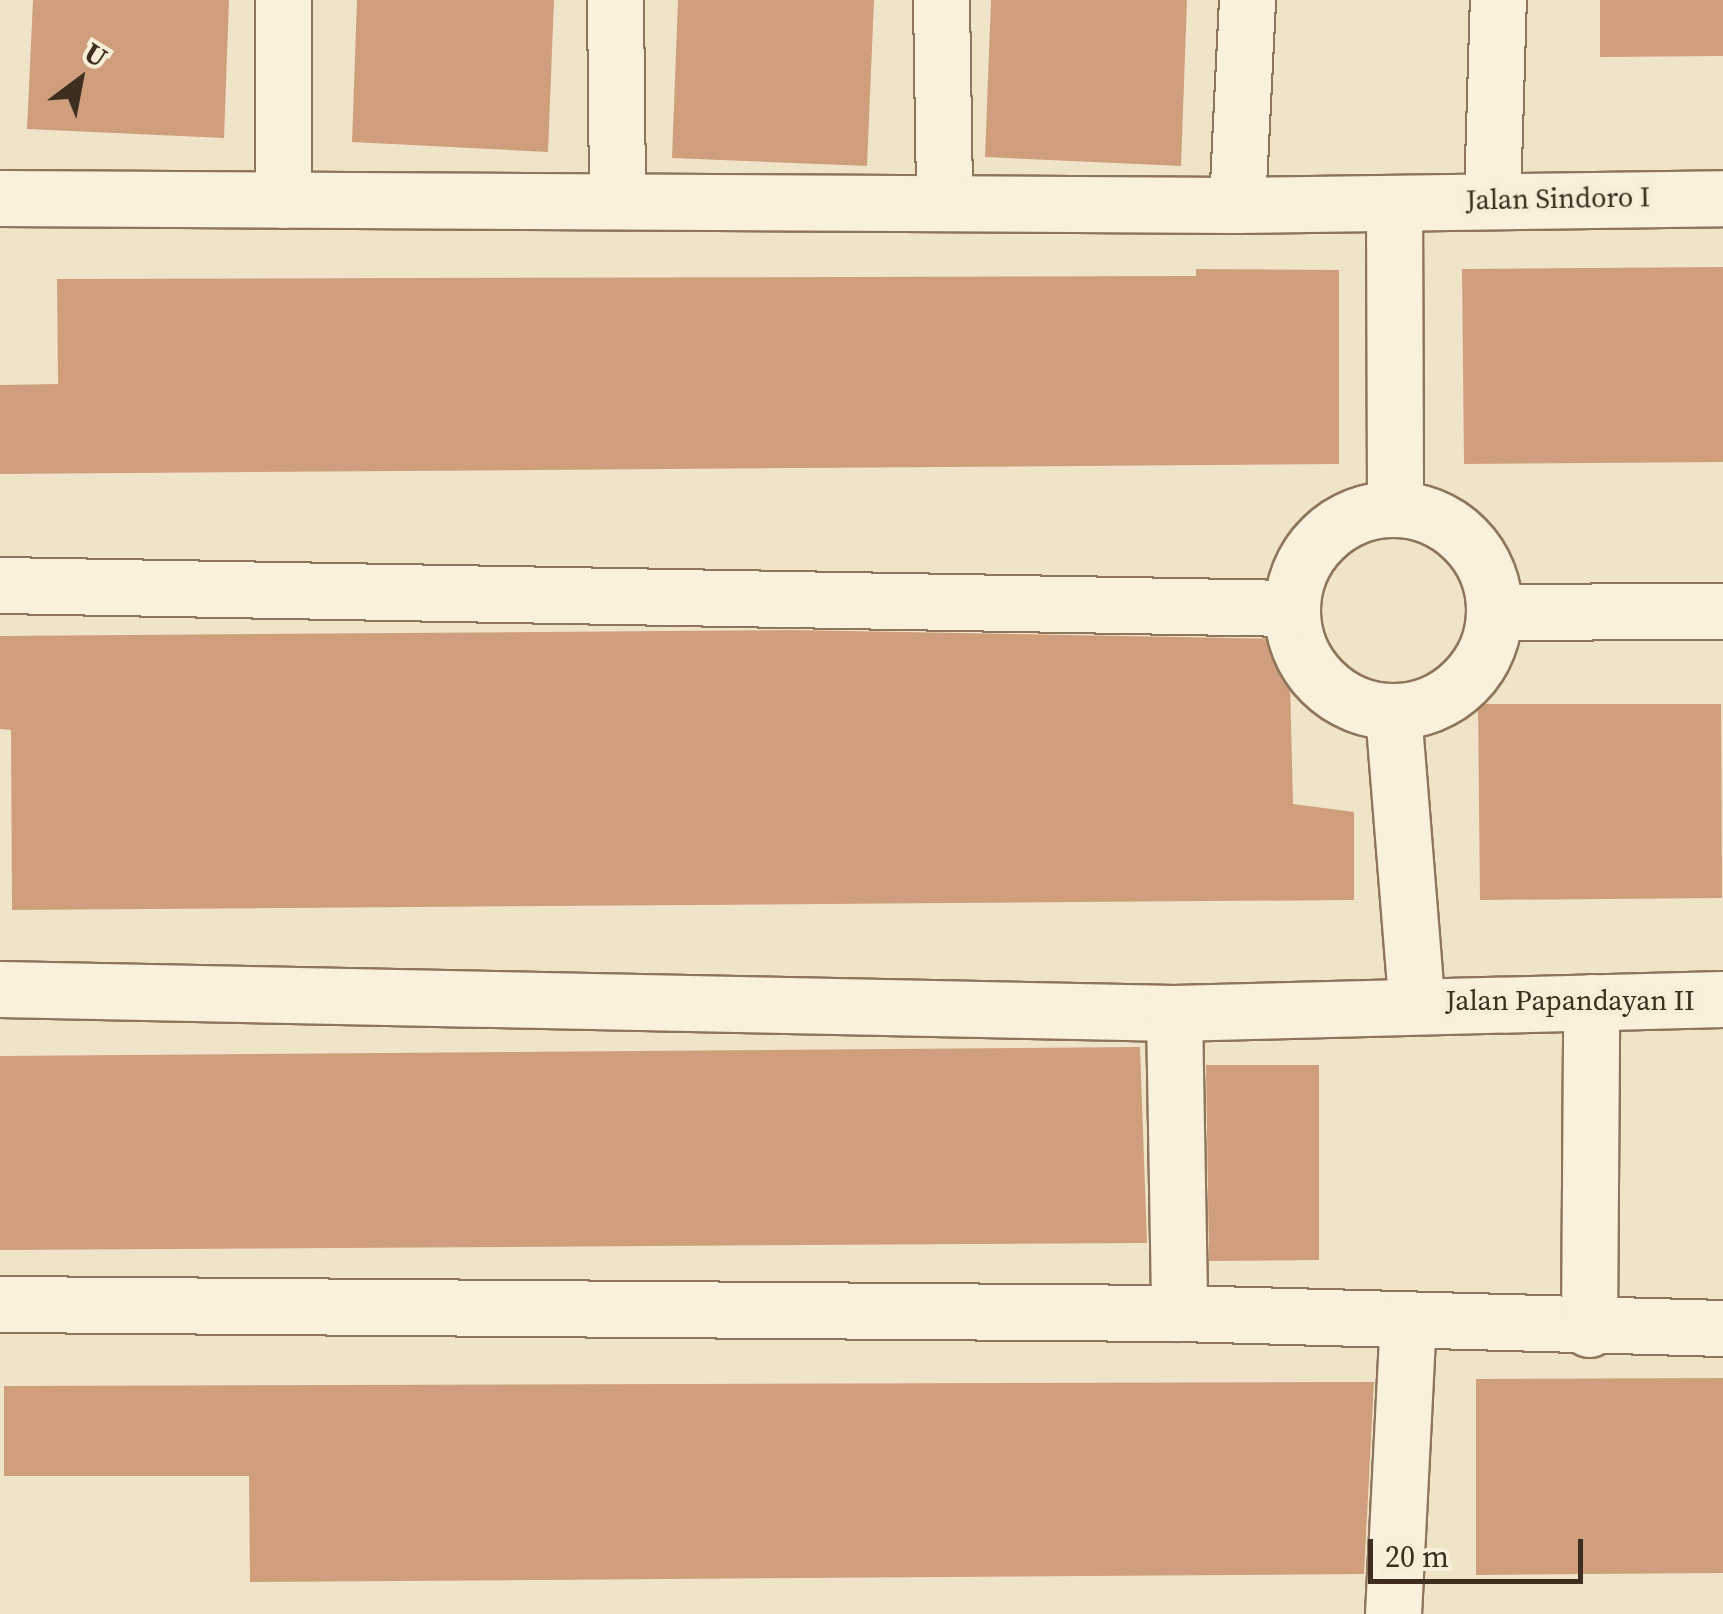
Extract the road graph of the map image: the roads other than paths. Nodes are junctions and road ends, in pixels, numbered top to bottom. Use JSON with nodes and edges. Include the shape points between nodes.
{"nodes":[{"id":1,"x":283,"y":0,"type":"edge"},
{"id":2,"x":615,"y":0,"type":"edge"},
{"id":3,"x":941,"y":0,"type":"edge"},
{"id":4,"x":1247,"y":0,"type":"edge"},
{"id":5,"x":1498,"y":0,"type":"edge"},
{"id":6,"x":1492,"y":197,"type":"junction"},
{"id":7,"x":0,"y":198,"type":"edge"},
{"id":8,"x":1723,"y":198,"type":"edge"},
{"id":9,"x":616,"y":199,"type":"junction"},
{"id":10,"x":944,"y":199,"type":"junction"},
{"id":11,"x":283,"y":200,"type":"junction"},
{"id":12,"x":1394,"y":203,"type":"junction"},
{"id":13,"x":1237,"y":205,"type":"junction"},
{"id":14,"x":1395,"y":507,"type":"junction"},
{"id":15,"x":0,"y":585,"type":"edge"},
{"id":16,"x":1288,"y":608,"type":"junction"},
{"id":17,"x":1723,"y":611,"type":"edge"},
{"id":18,"x":1497,"y":612,"type":"junction"},
{"id":19,"x":1393,"y":712,"type":"junction"},
{"id":20,"x":0,"y":990,"type":"edge"},
{"id":21,"x":1723,"y":1000,"type":"edge"},
{"id":22,"x":1416,"y":1001,"type":"junction"},
{"id":23,"x":1591,"y":1002,"type":"junction"},
{"id":24,"x":1174,"y":1012,"type":"junction"},
{"id":25,"x":0,"y":1304,"type":"edge"},
{"id":26,"x":1179,"y":1313,"type":"junction"},
{"id":27,"x":1408,"y":1320,"type":"junction"},
{"id":28,"x":1723,"y":1328,"type":"edge"},
{"id":29,"x":1589,"y":1329,"type":"junction"},
{"id":30,"x":1392,"y":1614,"type":"edge"}],
"edges":[{"from":1,"to":11,"type":"street"},
{"from":2,"to":9,"type":"street"},
{"from":3,"to":10,"type":"street"},
{"from":4,"to":13,"type":"street"},
{"from":5,"to":6,"type":"street"},
{"from":6,"to":8,"type":"street","name":"Jalan Sindoro I"},
{"from":6,"to":12,"type":"street","name":"Jalan Sindoro I"},
{"from":7,"to":11,"type":"street","name":"Jalan Sindoro I"},
{"from":9,"to":10,"type":"street","name":"Jalan Sindoro I"},
{"from":9,"to":11,"type":"street","name":"Jalan Sindoro I"},
{"from":10,"to":13,"type":"street","name":"Jalan Sindoro I"},
{"from":12,"to":13,"type":"street","name":"Jalan Sindoro I"},
{"from":12,"to":14,"type":"street"},
{"from":14,"to":16,"type":"street","via":[[1343,521],[1304,557]]},
{"from":14,"to":18,"type":"street","via":[[1446,522],[1484,560]]},
{"from":15,"to":16,"type":"street"},
{"from":16,"to":19,"type":"street","via":[[1304,660],[1341,698]]},
{"from":17,"to":18,"type":"street"},
{"from":18,"to":19,"type":"street","via":[[1483,663],[1444,700]]},
{"from":19,"to":22,"type":"street"},
{"from":20,"to":24,"type":"street","name":"Jalan Papandayan II"},
{"from":21,"to":23,"type":"street","name":"Jalan Papandayan II"},
{"from":22,"to":23,"type":"street","name":"Jalan Papandayan II"},
{"from":22,"to":24,"type":"street","name":"Jalan Papandayan II"},
{"from":23,"to":29,"type":"street"},
{"from":24,"to":26,"type":"street"},
{"from":25,"to":26,"type":"street"},
{"from":26,"to":27,"type":"street"},
{"from":27,"to":29,"type":"street"},
{"from":27,"to":30,"type":"street"},
{"from":28,"to":29,"type":"street"}]}
